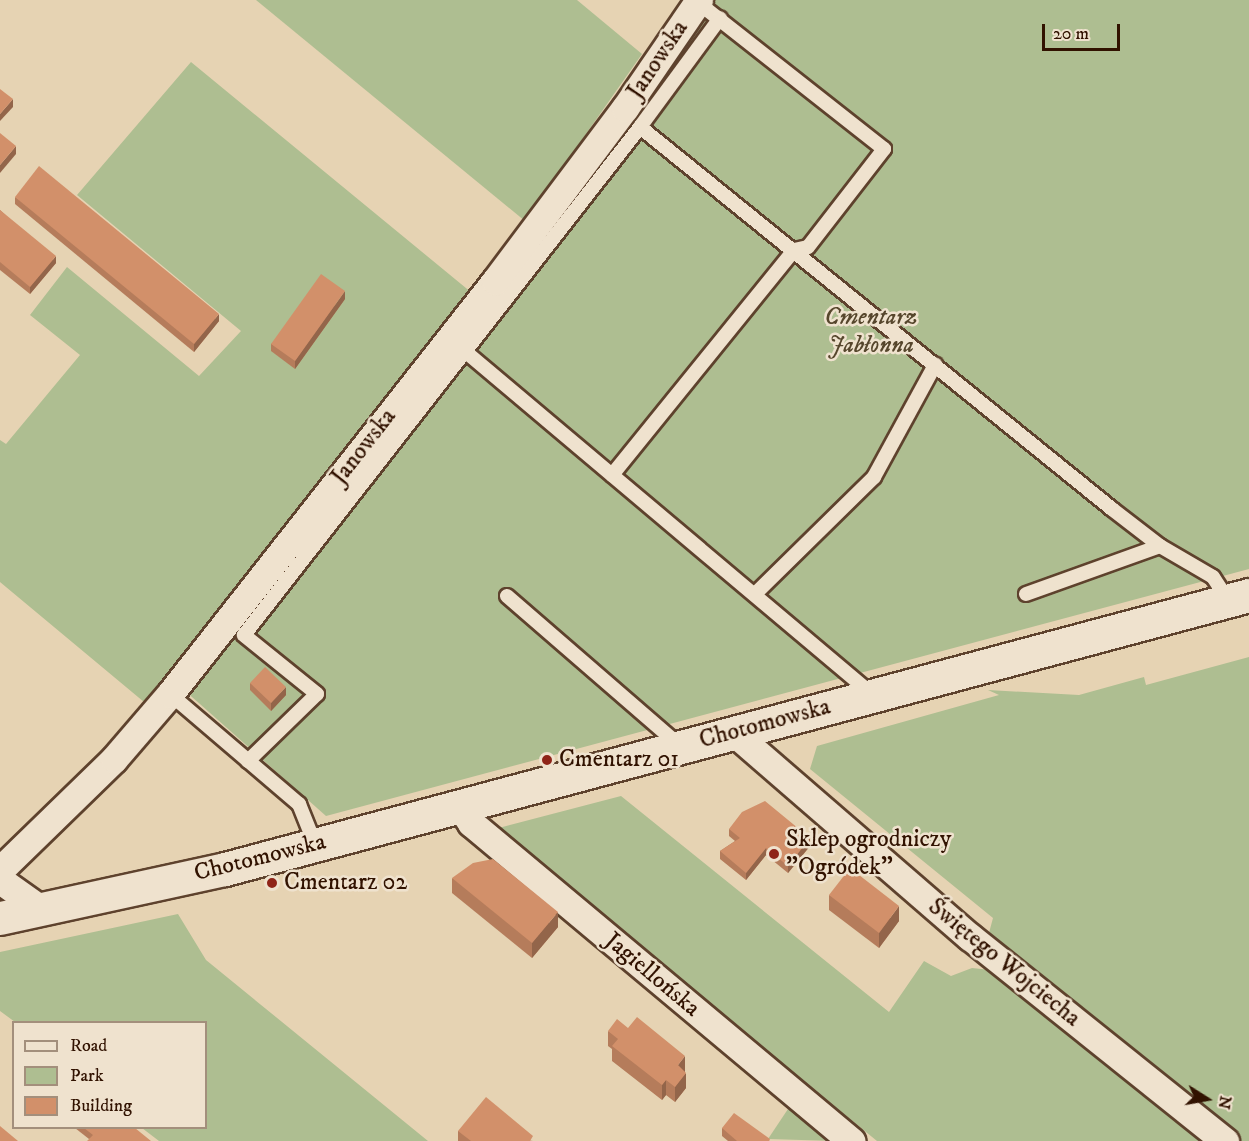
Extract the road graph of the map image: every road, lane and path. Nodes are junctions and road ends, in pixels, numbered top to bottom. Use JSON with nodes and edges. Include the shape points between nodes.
{"nodes":[{"id":1,"x":698,"y":1,"type":"edge"},
{"id":2,"x":720,"y":18,"type":"junction"},
{"id":3,"x":640,"y":127,"type":"junction"},
{"id":4,"x":794,"y":250,"type":"junction"},
{"id":5,"x":458,"y":345,"type":"junction"},
{"id":6,"x":935,"y":365,"type":"junction"},
{"id":7,"x":612,"y":475,"type":"junction"},
{"id":8,"x":1160,"y":546,"type":"junction"},
{"id":9,"x":755,"y":594,"type":"junction"},
{"id":10,"x":1026,"y":594,"type":"dead end"},
{"id":11,"x":507,"y":596,"type":"dead end"},
{"id":12,"x":1239,"y":597,"type":"edge"},
{"id":13,"x":170,"y":694,"type":"junction"},
{"id":14,"x":874,"y":695,"type":"junction"},
{"id":15,"x":733,"y":732,"type":"junction"},
{"id":16,"x":680,"y":746,"type":"junction"},
{"id":17,"x":248,"y":761,"type":"junction"},
{"id":18,"x":459,"y":805,"type":"junction"},
{"id":19,"x":315,"y":844,"type":"junction"},
{"id":20,"x":0,"y":870,"type":"edge"},
{"id":21,"x":0,"y":880,"type":"edge"},
{"id":22,"x":41,"y":909,"type":"junction"},
{"id":23,"x":0,"y":918,"type":"edge"},
{"id":24,"x":851,"y":1141,"type":"edge"},
{"id":25,"x":1225,"y":1141,"type":"edge"}],
"edges":[{"from":1,"to":2,"type":"lane"},
{"from":1,"to":5,"type":"street","name":"Janowska"},
{"from":2,"to":3,"type":"lane"},
{"from":2,"to":4,"type":"lane","via":[[884,149],[808,247]]},
{"from":3,"to":4,"type":"lane"},
{"from":3,"to":5,"type":"lane"},
{"from":4,"to":6,"type":"lane"},
{"from":4,"to":7,"type":"lane"},
{"from":5,"to":7,"type":"lane"},
{"from":5,"to":13,"type":"street","name":"Janowska"},
{"from":5,"to":17,"type":"lane","via":[[244,635],[317,694]]},
{"from":6,"to":8,"type":"lane"},
{"from":6,"to":9,"type":"lane","via":[[874,477]]},
{"from":7,"to":9,"type":"lane"},
{"from":8,"to":10,"type":"lane"},
{"from":8,"to":12,"type":"lane"},
{"from":9,"to":14,"type":"lane"},
{"from":11,"to":16,"type":"lane"},
{"from":12,"to":14,"type":"street","name":"Chotomowska"},
{"from":13,"to":17,"type":"lane"},
{"from":13,"to":20,"type":"street","name":"Janowska","via":[[114,759]]},
{"from":14,"to":15,"type":"street","name":"Chotomowska"},
{"from":15,"to":16,"type":"street","name":"Chotomowska"},
{"from":15,"to":25,"type":"street","name":"Świętego Wojciecha","via":[[970,937]]},
{"from":16,"to":18,"type":"street","name":"Chotomowska"},
{"from":17,"to":19,"type":"lane","via":[[300,804]]},
{"from":18,"to":19,"type":"street","name":"Chotomowska"},
{"from":18,"to":24,"type":"street","name":"Jagiellońska","via":[[471,823]]},
{"from":19,"to":22,"type":"street","name":"Chotomowska","via":[[225,869]]},
{"from":21,"to":22,"type":"street"},
{"from":22,"to":23,"type":"street","name":"Chotomowska"}]}
